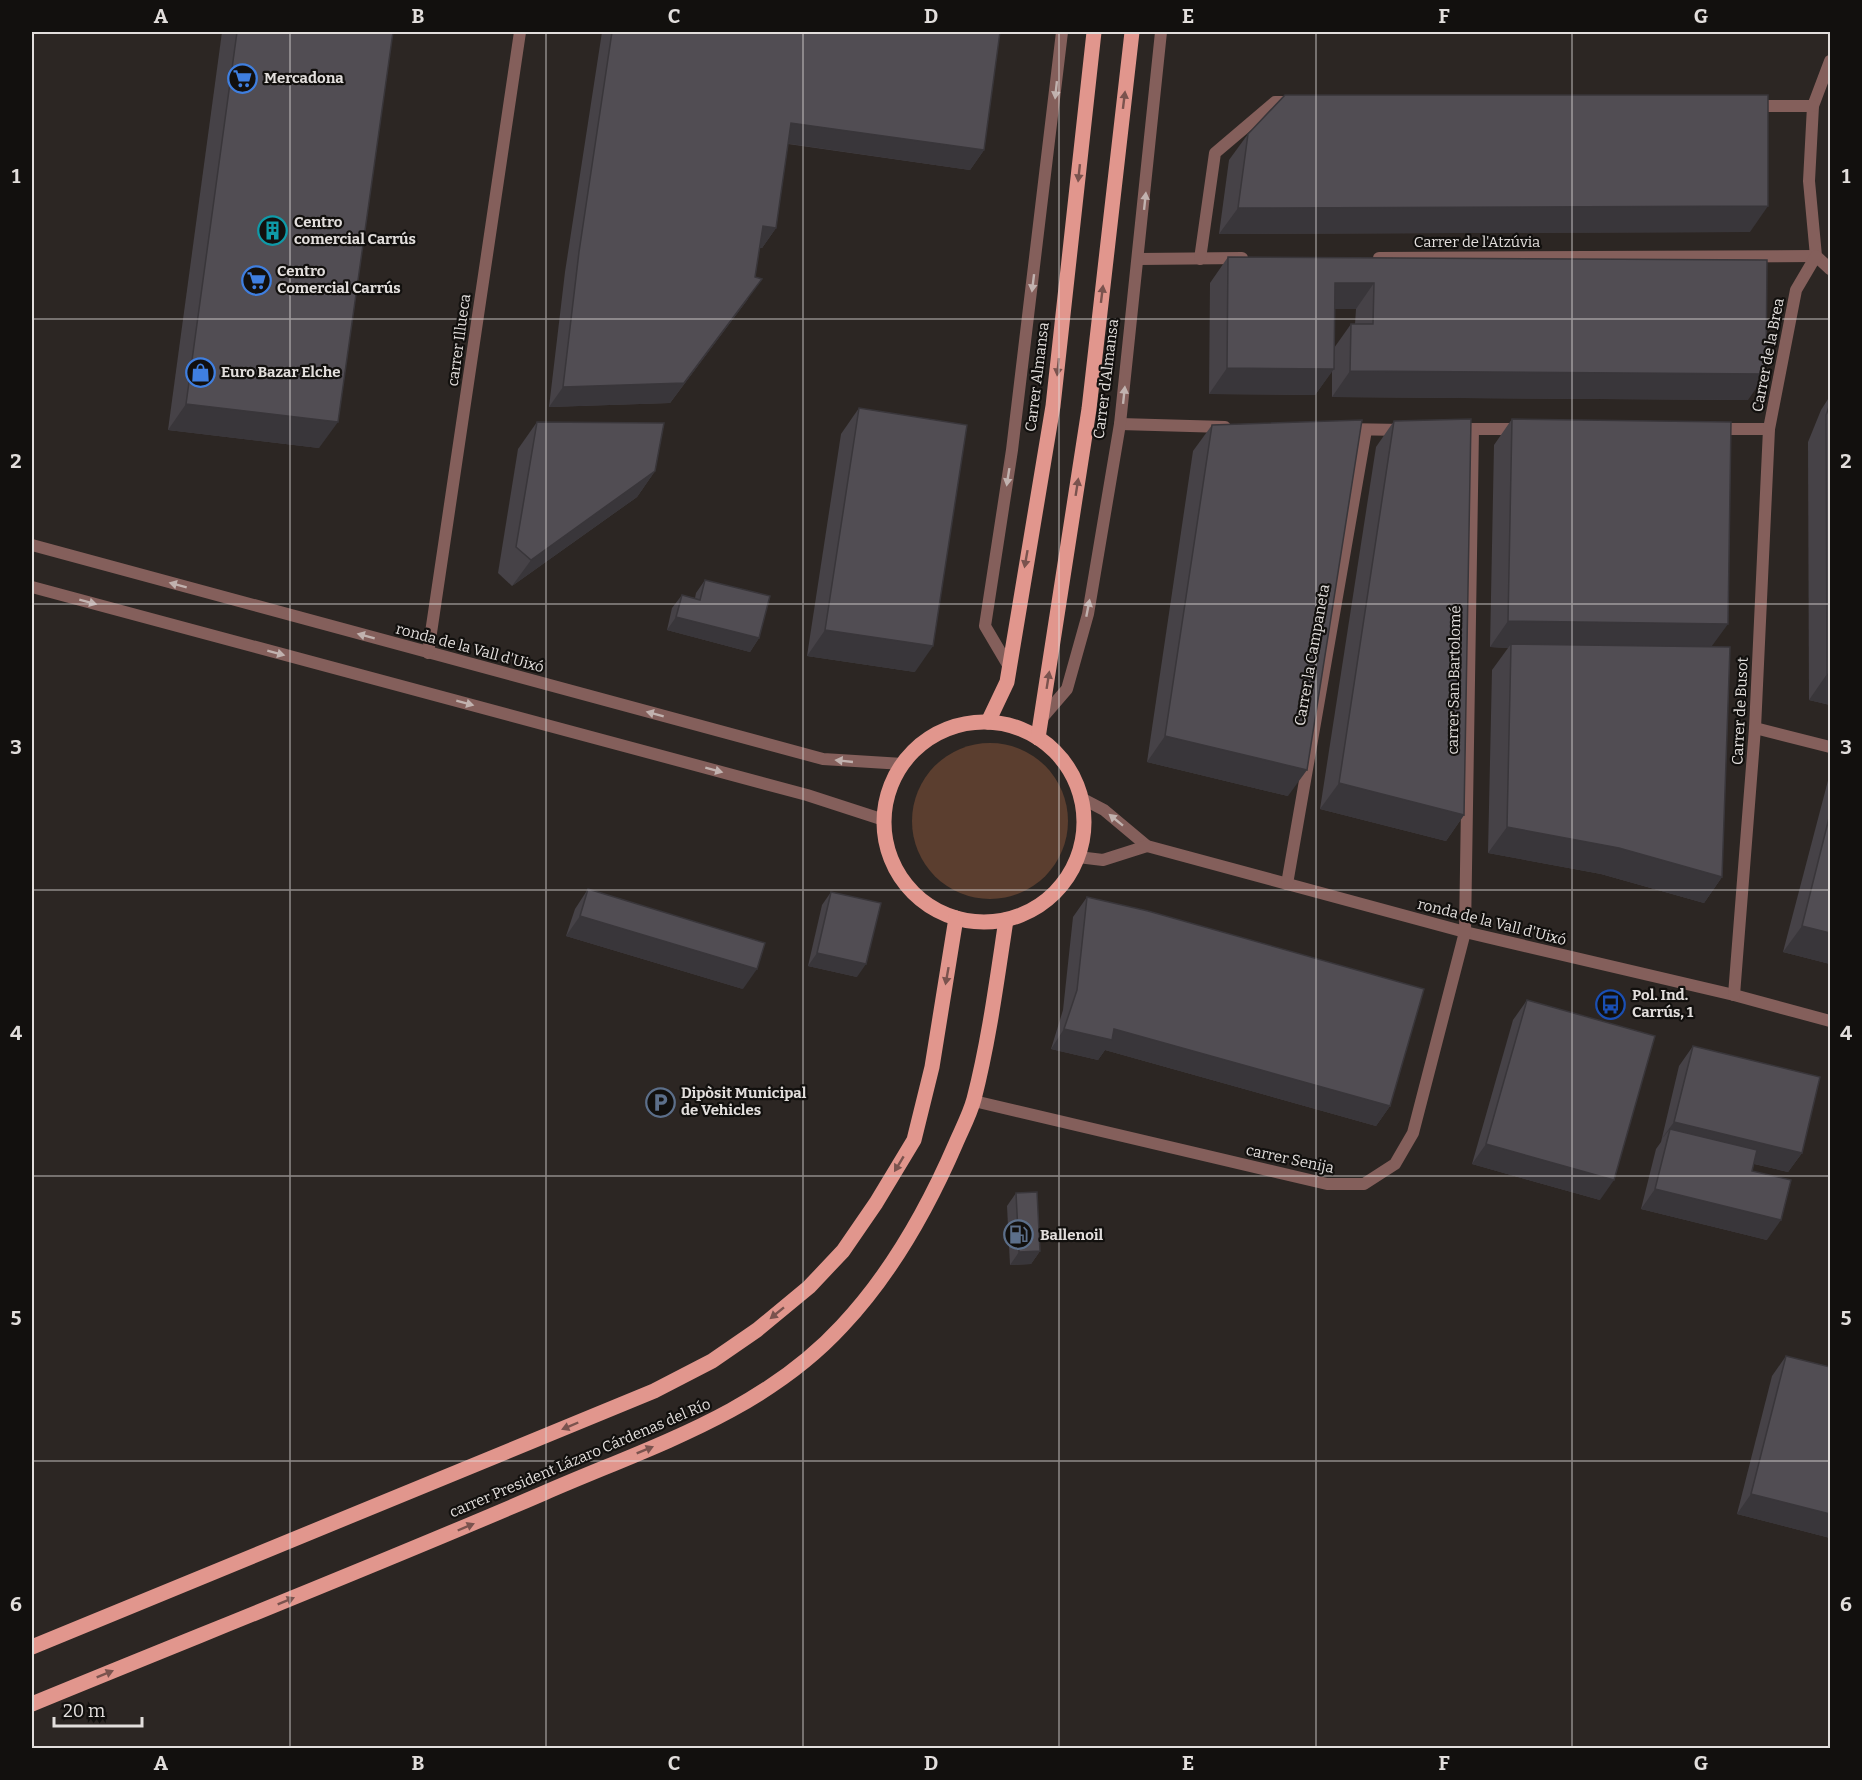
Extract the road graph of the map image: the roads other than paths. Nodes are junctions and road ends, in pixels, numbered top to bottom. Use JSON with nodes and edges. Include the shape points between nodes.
{"nodes":[{"id":1,"x":520,"y":32,"type":"edge"},
{"id":2,"x":1062,"y":32,"type":"edge"},
{"id":3,"x":1094,"y":32,"type":"edge"},
{"id":4,"x":1132,"y":32,"type":"edge"},
{"id":5,"x":1161,"y":32,"type":"edge"},
{"id":6,"x":1830,"y":61,"type":"edge"},
{"id":7,"x":1311,"y":103,"type":"edge"},
{"id":8,"x":1741,"y":106,"type":"edge"},
{"id":9,"x":1813,"y":106,"type":"junction"},
{"id":10,"x":1816,"y":256,"type":"junction"},
{"id":11,"x":1260,"y":258,"type":"edge"},
{"id":12,"x":1368,"y":258,"type":"edge"},
{"id":13,"x":1139,"y":259,"type":"junction"},
{"id":14,"x":1200,"y":259,"type":"junction"},
{"id":15,"x":1830,"y":269,"type":"edge"},
{"id":16,"x":1120,"y":424,"type":"junction"},
{"id":17,"x":1237,"y":427,"type":"edge"},
{"id":18,"x":1331,"y":429,"type":"edge"},
{"id":19,"x":1414,"y":429,"type":"edge"},
{"id":20,"x":1449,"y":429,"type":"edge"},
{"id":21,"x":1473,"y":429,"type":"junction"},
{"id":22,"x":1532,"y":429,"type":"edge"},
{"id":23,"x":1698,"y":429,"type":"edge"},
{"id":24,"x":1769,"y":429,"type":"junction"},
{"id":25,"x":1366,"y":430,"type":"junction"},
{"id":26,"x":32,"y":545,"type":"edge"},
{"id":27,"x":32,"y":587,"type":"edge"},
{"id":28,"x":428,"y":652,"type":"junction"},
{"id":29,"x":1008,"y":665,"type":"junction"},
{"id":30,"x":1042,"y":718,"type":"junction"},
{"id":31,"x":988,"y":722,"type":"junction"},
{"id":32,"x":1755,"y":728,"type":"junction"},
{"id":33,"x":1038,"y":738,"type":"junction"},
{"id":34,"x":1830,"y":747,"type":"edge"},
{"id":35,"x":903,"y":764,"type":"junction"},
{"id":36,"x":1081,"y":798,"type":"junction"},
{"id":37,"x":884,"y":820,"type":"junction"},
{"id":38,"x":1147,"y":846,"type":"junction"},
{"id":39,"x":1078,"y":857,"type":"junction"},
{"id":40,"x":1287,"y":884,"type":"junction"},
{"id":41,"x":956,"y":918,"type":"junction"},
{"id":42,"x":1006,"y":920,"type":"junction"},
{"id":43,"x":1466,"y":932,"type":"junction"},
{"id":44,"x":1734,"y":995,"type":"junction"},
{"id":45,"x":1830,"y":1021,"type":"edge"},
{"id":46,"x":974,"y":1101,"type":"junction"},
{"id":47,"x":32,"y":1647,"type":"edge"},
{"id":48,"x":32,"y":1704,"type":"edge"}],
"edges":[{"from":1,"to":28,"type":"street","name":"carrer Illueca"},
{"from":2,"to":29,"type":"street","one_way":true,"via":[[1012,450],[985,626]]},
{"from":3,"to":29,"type":"main road","name":"Carrer Almansa","one_way":true,"via":[[1053,406]]},
{"from":30,"to":4,"type":"main road","name":"Carrer d'Almansa","one_way":true,"via":[[1089,409]]},
{"from":13,"to":5,"type":"street","name":"Carrer d'Almansa","one_way":true},
{"from":6,"to":9,"type":"street"},
{"from":7,"to":14,"type":"street","via":[[1275,102],[1215,153]]},
{"from":8,"to":9,"type":"street"},
{"from":9,"to":10,"type":"street","via":[[1809,181]]},
{"from":10,"to":12,"type":"street","name":"Carrer de l'Atzúvia"},
{"from":10,"to":15,"type":"street"},
{"from":10,"to":24,"type":"street","name":"Carrer de la Brea","via":[[1796,290]]},
{"from":11,"to":14,"type":"street"},
{"from":13,"to":14,"type":"street"},
{"from":16,"to":13,"type":"street","name":"Carrer d'Almansa","one_way":true},
{"from":16,"to":17,"type":"street"},
{"from":30,"to":16,"type":"street","name":"Carrer d'Almansa","one_way":true,"via":[[1067,689],[1088,614]]},
{"from":18,"to":25,"type":"street"},
{"from":19,"to":25,"type":"street"},
{"from":20,"to":21,"type":"street"},
{"from":21,"to":22,"type":"street"},
{"from":21,"to":43,"type":"street","name":"carrer San Bartolomé"},
{"from":23,"to":24,"type":"street"},
{"from":24,"to":32,"type":"street","name":"Carrer de Busot"},
{"from":25,"to":40,"type":"street","name":"Carrer la Campaneta"},
{"from":28,"to":26,"type":"street","name":"ronda de la Vall d'Uixó","one_way":true},
{"from":27,"to":37,"type":"street","one_way":true,"via":[[807,795]]},
{"from":35,"to":28,"type":"street","name":"ronda de la Vall d'Uixó","one_way":true,"via":[[823,759]]},
{"from":29,"to":31,"type":"main road","name":"Carrer Almansa","via":[[1006,682]]},
{"from":30,"to":33,"type":"main road","name":"Carrer d'Almansa"},
{"from":31,"to":33,"type":"main road","via":[[1008,724]]},
{"from":31,"to":35,"type":"main road","via":[[944,730],[918,747]]},
{"from":32,"to":34,"type":"street"},
{"from":32,"to":44,"type":"street","name":"Carrer de Busot"},
{"from":33,"to":36,"type":"main road","via":[[1057,754],[1074,778]]},
{"from":35,"to":37,"type":"main road","via":[[886,800]]},
{"from":38,"to":36,"type":"street","name":"ronda de la Vall d'Uixó","one_way":true,"via":[[1104,810]]},
{"from":36,"to":39,"type":"main road","via":[[1084,819]]},
{"from":37,"to":41,"type":"main road","via":[[893,865],[908,888],[926,904]]},
{"from":38,"to":39,"type":"street","via":[[1103,860]]},
{"from":38,"to":40,"type":"street","name":"ronda de la Vall d'Uixó"},
{"from":39,"to":42,"type":"main road","via":[[1066,881],[1042,903]]},
{"from":40,"to":43,"type":"street","name":"ronda de la Vall d'Uixó"},
{"from":41,"to":42,"type":"main road"},
{"from":41,"to":47,"type":"main road","one_way":true,"via":[[932,1067],[914,1140],[843,1251],[809,1287],[757,1330],[712,1361],[654,1391]]},
{"from":42,"to":46,"type":"main road","name":"carrer President Lázaro Cárdenas del Río"},
{"from":43,"to":44,"type":"street","name":"ronda de la Vall d'Uixó"},
{"from":43,"to":46,"type":"street","name":"carrer Senija","via":[[1413,1133],[1395,1164],[1364,1184],[1327,1184]]},
{"from":44,"to":45,"type":"street","name":"ronda de la Vall d'Uixó"},
{"from":48,"to":46,"type":"main road","name":"carrer President Lázaro Cárdenas del Río","one_way":true,"via":[[703,1427],[752,1400],[795,1369],[842,1326],[883,1274],[913,1231]]}]}
